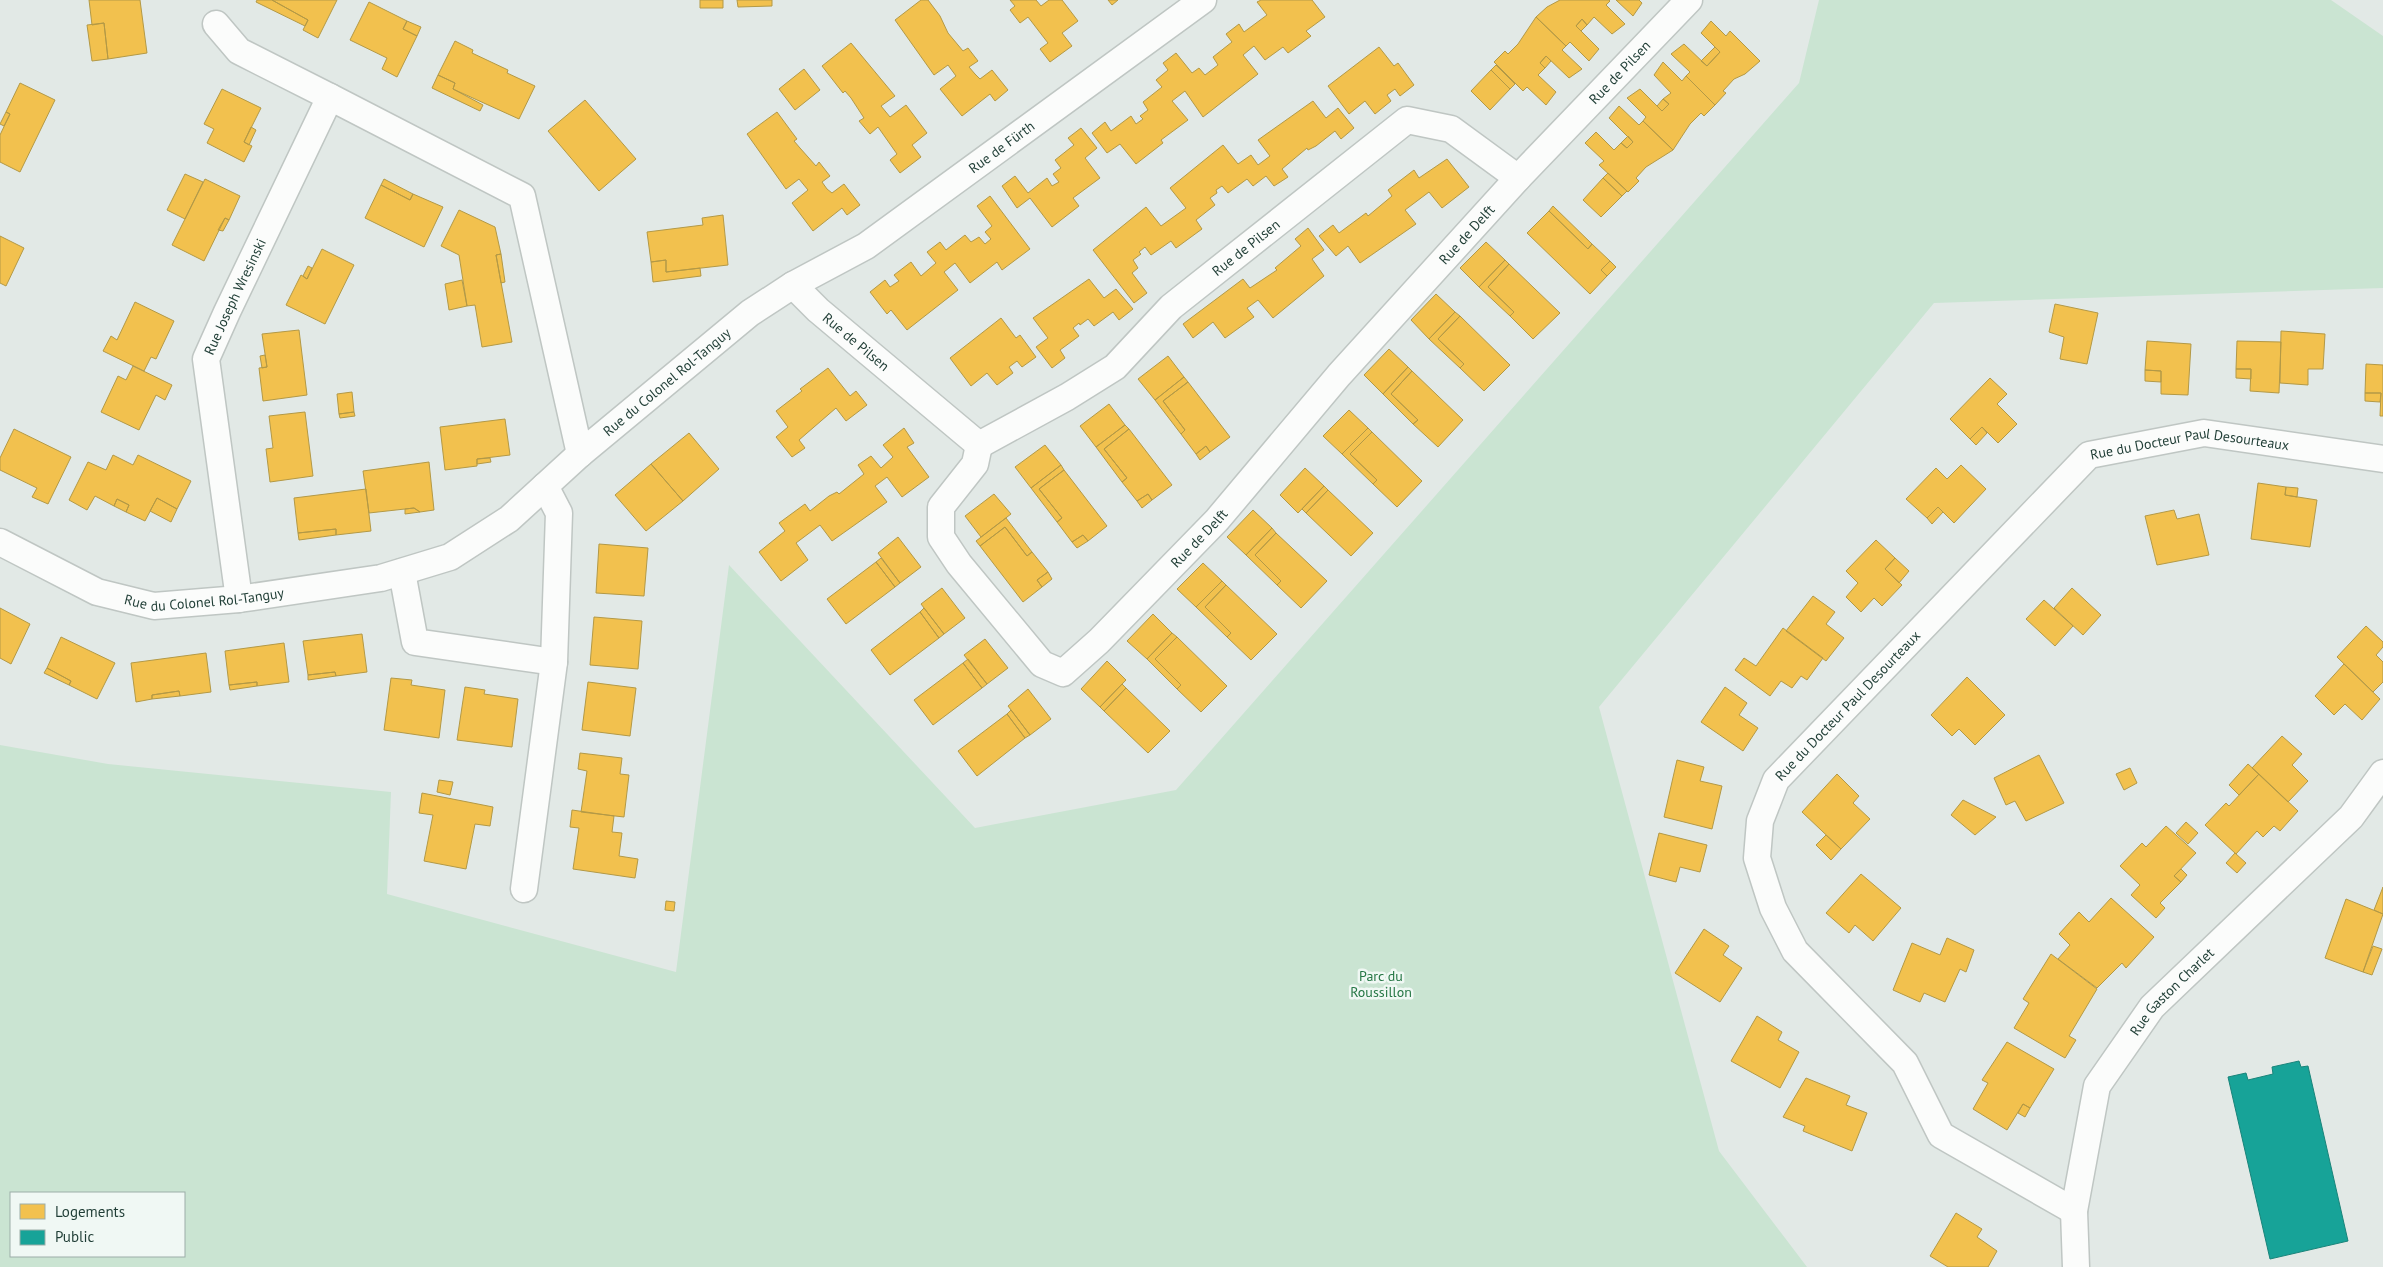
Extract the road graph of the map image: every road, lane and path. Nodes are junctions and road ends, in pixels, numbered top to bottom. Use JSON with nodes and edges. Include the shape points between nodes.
{"nodes":[{"id":1,"x":1203,"y":0,"type":"edge"},
{"id":2,"x":1689,"y":0,"type":"edge"},
{"id":3,"x":216,"y":24,"type":"dead end"},
{"id":4,"x":330,"y":97,"type":"junction"},
{"id":5,"x":1518,"y":178,"type":"junction"},
{"id":6,"x":793,"y":285,"type":"junction"},
{"id":7,"x":979,"y":445,"type":"junction"},
{"id":8,"x":580,"y":454,"type":"junction"},
{"id":9,"x":2383,"y":459,"type":"edge"},
{"id":10,"x":545,"y":486,"type":"junction"},
{"id":11,"x":5,"y":551,"type":"edge"},
{"id":12,"x":402,"y":572,"type":"junction"},
{"id":13,"x":239,"y":599,"type":"junction"},
{"id":14,"x":554,"y":662,"type":"junction"},
{"id":15,"x":2383,"y":774,"type":"edge"},
{"id":16,"x":524,"y":889,"type":"dead end"},
{"id":17,"x":2074,"y":1211,"type":"junction"},
{"id":18,"x":2076,"y":1267,"type":"edge"}],
"edges":[{"from":1,"to":6,"type":"street","name":"Rue de Fürth","via":[[866,246]]},
{"from":2,"to":5,"type":"street","name":"Rue de Pilsen"},
{"from":3,"to":4,"type":"street","via":[[239,51]]},
{"from":4,"to":8,"type":"street","via":[[522,196]]},
{"from":4,"to":13,"type":"street","name":"Rue Joseph Wresinski","via":[[206,359]]},
{"from":5,"to":7,"type":"street","name":"Rue de Pilsen","via":[[1451,129],[1407,120],[1172,307],[1115,367]]},
{"from":5,"to":7,"type":"street","name":"Rue de Delft","via":[[1338,374],[1217,520],[1099,641],[1063,673],[1042,664],[941,538],[941,507],[975,464]]},
{"from":6,"to":7,"type":"street","name":"Rue de Pilsen","via":[[818,310]]},
{"from":6,"to":8,"type":"street","name":"Rue du Colonel Rol-Tanguy","via":[[750,313]]},
{"from":8,"to":10,"type":"street","name":"Rue du Colonel Rol-Tanguy"},
{"from":9,"to":17,"type":"street","name":"Rue du Docteur Paul Desourteaux","via":[[2204,433],[2089,455],[1776,780],[1760,821],[1757,858],[1773,908],[1796,951],[1905,1063],[1941,1134]]},
{"from":10,"to":12,"type":"street","name":"Rue du Colonel Rol-Tanguy","via":[[509,519],[450,557]]},
{"from":10,"to":14,"type":"street","via":[[559,514]]},
{"from":11,"to":13,"type":"street","name":"Rue du Colonel Rol-Tanguy","via":[[97,592],[154,606]]},
{"from":12,"to":13,"type":"street","name":"Rue du Colonel Rol-Tanguy"},
{"from":12,"to":14,"type":"street","via":[[415,642]]},
{"from":14,"to":16,"type":"street"},
{"from":15,"to":17,"type":"street","name":"Rue Gaston Charlet","via":[[2351,817],[2152,1007],[2096,1086]]},
{"from":17,"to":18,"type":"street","name":"Rue Gaston Charlet"}]}
